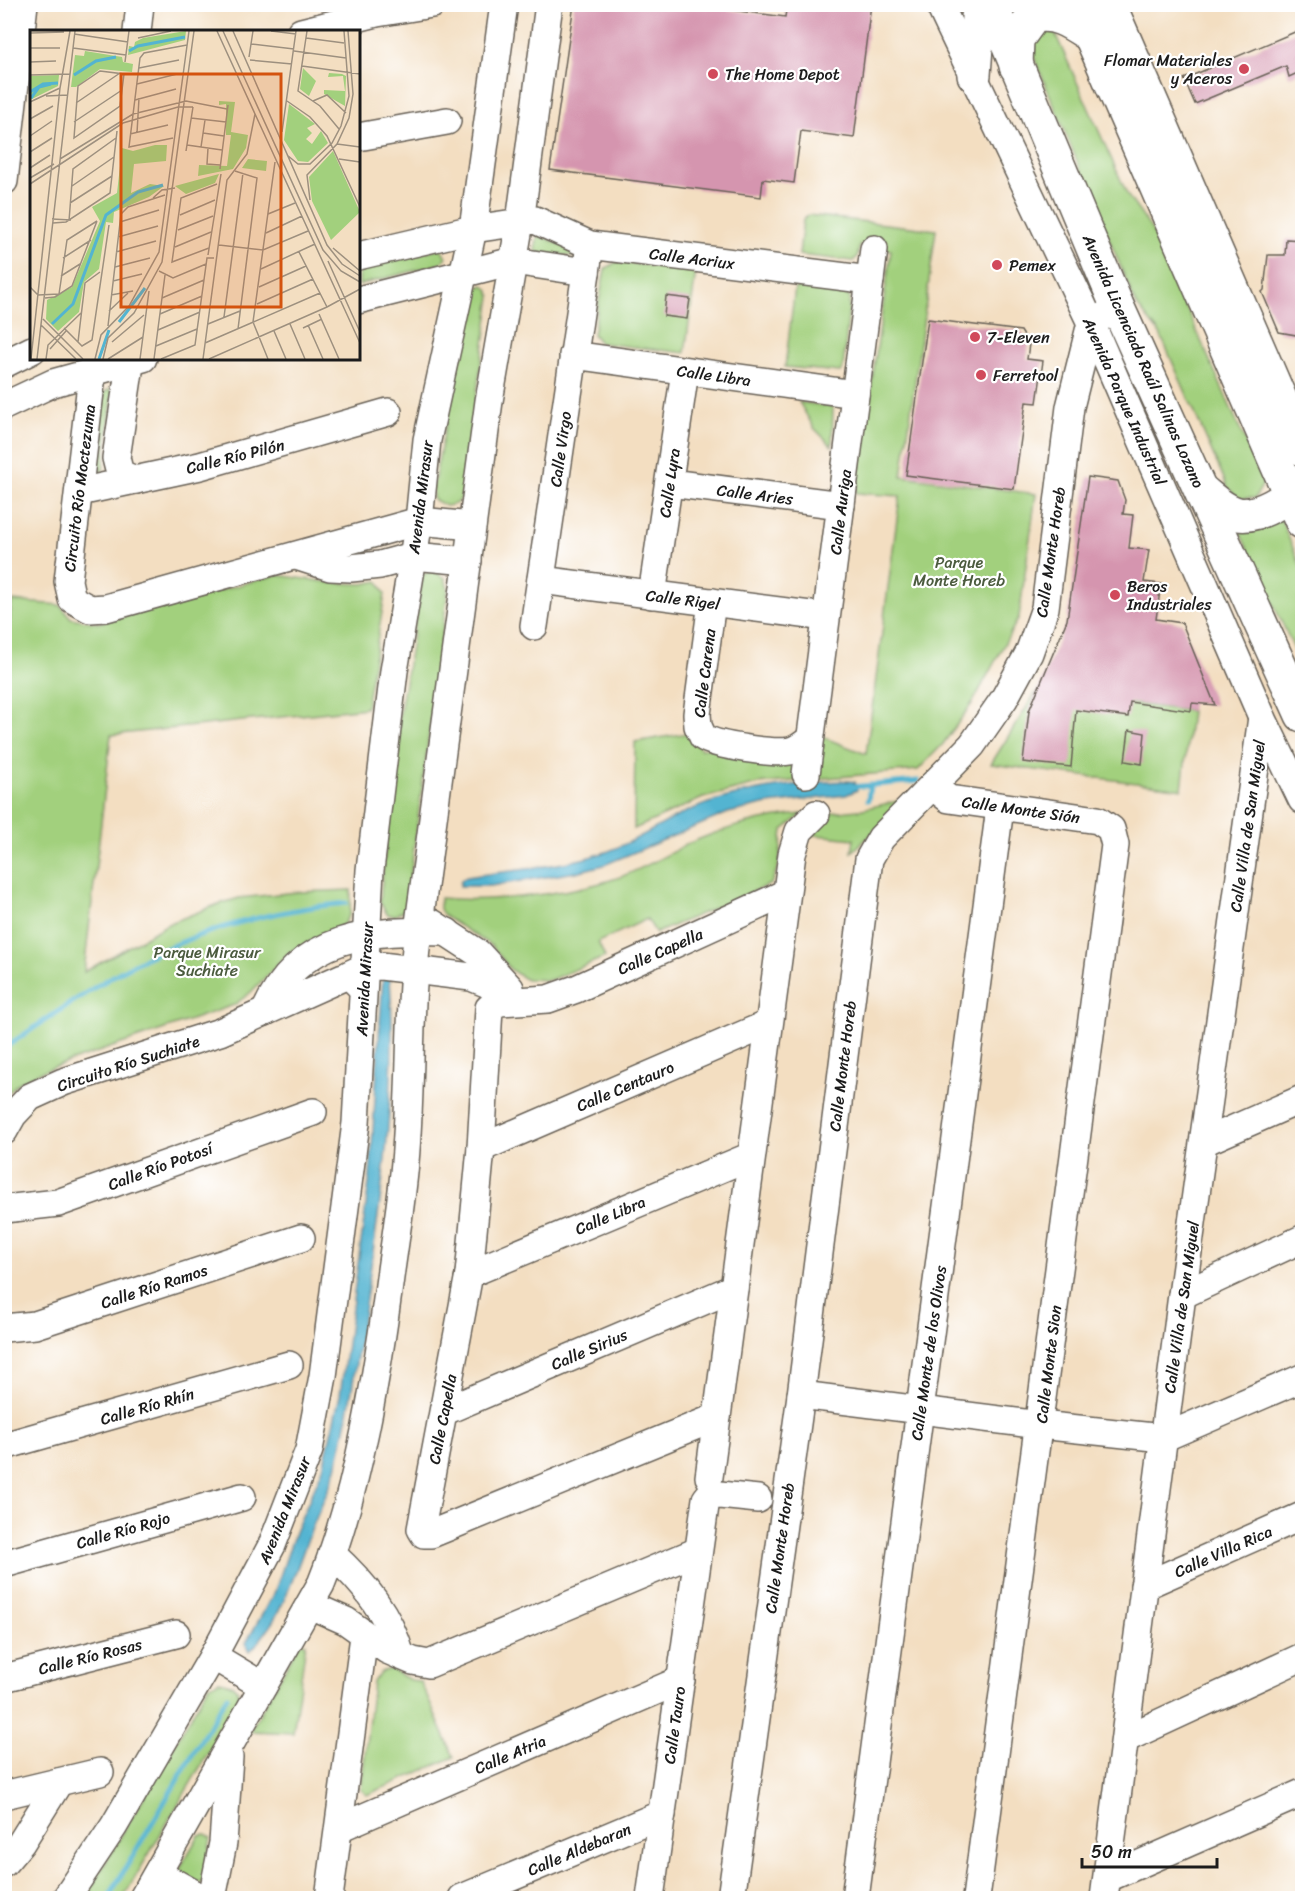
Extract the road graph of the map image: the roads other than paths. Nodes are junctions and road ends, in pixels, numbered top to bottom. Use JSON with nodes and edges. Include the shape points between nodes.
{"nodes":[{"id":1,"x":24,"y":4,"type":"edge"},
{"id":2,"x":140,"y":4,"type":"edge"},
{"id":3,"x":432,"y":4,"type":"edge"},
{"id":4,"x":504,"y":4,"type":"edge"},
{"id":5,"x":549,"y":4,"type":"edge"},
{"id":6,"x":939,"y":4,"type":"edge"},
{"id":7,"x":979,"y":4,"type":"edge"},
{"id":8,"x":991,"y":4,"type":"edge"},
{"id":9,"x":1021,"y":4,"type":"edge"},
{"id":10,"x":1077,"y":4,"type":"edge"},
{"id":11,"x":1109,"y":4,"type":"edge"},
{"id":12,"x":136,"y":30,"type":"edge"},
{"id":13,"x":309,"y":30,"type":"edge"},
{"id":14,"x":1091,"y":36,"type":"junction"},
{"id":15,"x":1017,"y":52,"type":"junction"},
{"id":16,"x":974,"y":75,"type":"junction"},
{"id":17,"x":447,"y":121,"type":"dead end"},
{"id":18,"x":8,"y":128,"type":"edge"},
{"id":19,"x":360,"y":137,"type":"edge"},
{"id":20,"x":4,"y":181,"type":"edge"},
{"id":21,"x":520,"y":222,"type":"junction"},
{"id":22,"x":473,"y":229,"type":"junction"},
{"id":23,"x":590,"y":245,"type":"junction"},
{"id":24,"x":874,"y":249,"type":"dead end"},
{"id":25,"x":360,"y":256,"type":"edge"},
{"id":26,"x":513,"y":261,"type":"junction"},
{"id":27,"x":464,"y":271,"type":"junction"},
{"id":28,"x":586,"y":272,"type":"junction"},
{"id":29,"x":870,"y":280,"type":"junction"},
{"id":30,"x":360,"y":299,"type":"edge"},
{"id":31,"x":1105,"y":316,"type":"junction"},
{"id":32,"x":30,"y":351,"type":"edge"},
{"id":33,"x":573,"y":356,"type":"junction"},
{"id":34,"x":135,"y":360,"type":"edge"},
{"id":35,"x":4,"y":364,"type":"edge"},
{"id":36,"x":93,"y":365,"type":"edge"},
{"id":37,"x":685,"y":371,"type":"junction"},
{"id":38,"x":855,"y":394,"type":"junction"},
{"id":39,"x":4,"y":406,"type":"edge"},
{"id":40,"x":388,"y":412,"type":"dead end"},
{"id":41,"x":1302,"y":448,"type":"edge"},
{"id":42,"x":136,"y":480,"type":"junction"},
{"id":43,"x":670,"y":483,"type":"junction"},
{"id":44,"x":1202,"y":491,"type":"junction"},
{"id":45,"x":79,"y":492,"type":"junction"},
{"id":46,"x":1299,"y":501,"type":"edge"},
{"id":47,"x":841,"y":505,"type":"junction"},
{"id":48,"x":419,"y":521,"type":"junction"},
{"id":49,"x":472,"y":526,"type":"junction"},
{"id":50,"x":296,"y":556,"type":"junction"},
{"id":51,"x":413,"y":556,"type":"junction"},
{"id":52,"x":468,"y":561,"type":"junction"},
{"id":53,"x":541,"y":580,"type":"junction"},
{"id":54,"x":652,"y":595,"type":"junction"},
{"id":55,"x":712,"y":603,"type":"junction"},
{"id":56,"x":826,"y":617,"type":"junction"},
{"id":57,"x":534,"y":626,"type":"dead end"},
{"id":58,"x":1302,"y":715,"type":"edge"},
{"id":59,"x":1262,"y":717,"type":"junction"},
{"id":60,"x":810,"y":739,"type":"junction"},
{"id":61,"x":806,"y":774,"type":"dead end"},
{"id":62,"x":932,"y":786,"type":"junction"},
{"id":63,"x":1302,"y":800,"type":"edge"},
{"id":64,"x":1000,"y":808,"type":"junction"},
{"id":65,"x":816,"y":814,"type":"dead end"},
{"id":66,"x":1111,"y":829,"type":"joint"},
{"id":67,"x":786,"y":893,"type":"junction"},
{"id":68,"x":420,"y":920,"type":"junction"},
{"id":69,"x":366,"y":934,"type":"junction"},
{"id":70,"x":357,"y":978,"type":"junction"},
{"id":71,"x":413,"y":981,"type":"junction"},
{"id":72,"x":518,"y":1001,"type":"junction"},
{"id":73,"x":265,"y":1012,"type":"junction"},
{"id":74,"x":768,"y":1024,"type":"junction"},
{"id":75,"x":1302,"y":1099,"type":"edge"},
{"id":76,"x":313,"y":1112,"type":"dead end"},
{"id":77,"x":4,"y":1131,"type":"edge"},
{"id":78,"x":1203,"y":1142,"type":"junction"},
{"id":79,"x":481,"y":1148,"type":"junction"},
{"id":80,"x":751,"y":1156,"type":"junction"},
{"id":81,"x":4,"y":1209,"type":"edge"},
{"id":82,"x":301,"y":1238,"type":"dead end"},
{"id":83,"x":1302,"y":1239,"type":"edge"},
{"id":84,"x":469,"y":1274,"type":"junction"},
{"id":85,"x":734,"y":1288,"type":"junction"},
{"id":86,"x":1182,"y":1295,"type":"junction"},
{"id":87,"x":4,"y":1328,"type":"edge"},
{"id":88,"x":289,"y":1365,"type":"dead end"},
{"id":89,"x":1302,"y":1378,"type":"edge"},
{"id":90,"x":801,"y":1395,"type":"junction"},
{"id":91,"x":921,"y":1409,"type":"junction"},
{"id":92,"x":445,"y":1411,"type":"junction"},
{"id":93,"x":717,"y":1417,"type":"junction"},
{"id":94,"x":1040,"y":1425,"type":"junction"},
{"id":95,"x":1163,"y":1438,"type":"junction"},
{"id":96,"x":4,"y":1446,"type":"edge"},
{"id":97,"x":709,"y":1478,"type":"dead end"},
{"id":98,"x":242,"y":1497,"type":"dead end"},
{"id":99,"x":758,"y":1499,"type":"dead end"},
{"id":100,"x":1302,"y":1516,"type":"edge"},
{"id":101,"x":699,"y":1551,"type":"junction"},
{"id":102,"x":330,"y":1560,"type":"junction"},
{"id":103,"x":4,"y":1564,"type":"edge"},
{"id":104,"x":1144,"y":1586,"type":"junction"},
{"id":105,"x":310,"y":1605,"type":"junction"},
{"id":106,"x":176,"y":1634,"type":"dead end"},
{"id":107,"x":364,"y":1636,"type":"junction"},
{"id":108,"x":213,"y":1656,"type":"junction"},
{"id":109,"x":401,"y":1656,"type":"junction"},
{"id":110,"x":1302,"y":1657,"type":"edge"},
{"id":111,"x":4,"y":1678,"type":"edge"},
{"id":112,"x":681,"y":1680,"type":"junction"},
{"id":113,"x":263,"y":1686,"type":"junction"},
{"id":114,"x":1127,"y":1738,"type":"junction"},
{"id":115,"x":229,"y":1747,"type":"junction"},
{"id":116,"x":100,"y":1772,"type":"dead end"},
{"id":117,"x":59,"y":1782,"type":"junction"},
{"id":118,"x":1302,"y":1793,"type":"edge"},
{"id":119,"x":4,"y":1795,"type":"edge"},
{"id":120,"x":662,"y":1814,"type":"junction"},
{"id":121,"x":339,"y":1828,"type":"junction"},
{"id":122,"x":4,"y":1863,"type":"edge"},
{"id":123,"x":159,"y":1874,"type":"junction"},
{"id":124,"x":1106,"y":1888,"type":"edge"},
{"id":125,"x":66,"y":1899,"type":"edge"},
{"id":126,"x":143,"y":1899,"type":"edge"},
{"id":127,"x":202,"y":1899,"type":"edge"},
{"id":128,"x":212,"y":1899,"type":"edge"},
{"id":129,"x":329,"y":1899,"type":"edge"},
{"id":130,"x":462,"y":1899,"type":"edge"},
{"id":131,"x":650,"y":1899,"type":"edge"},
{"id":132,"x":732,"y":1899,"type":"edge"},
{"id":133,"x":855,"y":1899,"type":"edge"},
{"id":134,"x":976,"y":1899,"type":"edge"}],
"edges":[{"from":1,"to":18,"type":"street"},
{"from":2,"to":12,"type":"street"},
{"from":3,"to":13,"type":"street"},
{"from":4,"to":22,"type":"street","name":"Avenida Mirasur"},
{"from":5,"to":21,"type":"street"},
{"from":6,"to":16,"type":"street","name":"Avenida Parque Industrial"},
{"from":7,"to":16,"type":"main road"},
{"from":8,"to":15,"type":"main road","name":"Avenida Licenciado Raúl Salinas Lozano"},
{"from":9,"to":15,"type":"main road"},
{"from":10,"to":14,"type":"main road"},
{"from":11,"to":41,"type":"main road"},
{"from":14,"to":15,"type":"main road","via":[[1068,22],[1043,15],[1028,22]]},
{"from":14,"to":46,"type":"main road"},
{"from":15,"to":31,"type":"main road","name":"Avenida Licenciado Raúl Salinas Lozano"},
{"from":16,"to":31,"type":"street","name":"Avenida Parque Industrial"},
{"from":17,"to":19,"type":"street"},
{"from":18,"to":20,"type":"street"},
{"from":21,"to":22,"type":"street","name":"Calle Acriux"},
{"from":21,"to":23,"type":"street","name":"Calle Acriux","via":[[535,220]]},
{"from":21,"to":26,"type":"street"},
{"from":22,"to":25,"type":"street","name":"Calle Acriux"},
{"from":22,"to":27,"type":"street","name":"Avenida Mirasur"},
{"from":23,"to":28,"type":"street","name":"Calle Virgo"},
{"from":23,"to":29,"type":"street","name":"Calle Acriux"},
{"from":24,"to":29,"type":"street","name":"Calle Auriga"},
{"from":26,"to":27,"type":"street"},
{"from":26,"to":28,"type":"street"},
{"from":26,"to":49,"type":"street"},
{"from":27,"to":30,"type":"street"},
{"from":27,"to":48,"type":"street","name":"Avenida Mirasur","via":[[427,440]]},
{"from":28,"to":33,"type":"street","name":"Calle Virgo"},
{"from":29,"to":38,"type":"street","name":"Calle Auriga"},
{"from":31,"to":44,"type":"main road","name":"Avenida Licenciado Raúl Salinas Lozano"},
{"from":31,"to":59,"type":"street","name":"Avenida Parque Industrial"},
{"from":31,"to":62,"type":"street","name":"Calle Monte Horeb","via":[[1070,407],[1050,575],[1038,629],[1001,703],[972,745]]},
{"from":32,"to":35,"type":"street"},
{"from":33,"to":37,"type":"street","name":"Calle Libra"},
{"from":33,"to":53,"type":"street","name":"Calle Virgo"},
{"from":34,"to":36,"type":"street"},
{"from":34,"to":42,"type":"street","name":"Circuito Río Moctezuma","via":[[116,458],[120,474]]},
{"from":36,"to":39,"type":"street"},
{"from":36,"to":45,"type":"street","name":"Circuito Río Moctezuma"},
{"from":37,"to":38,"type":"street","name":"Calle Libra"},
{"from":37,"to":43,"type":"street","name":"Calle Lyra"},
{"from":38,"to":47,"type":"street","name":"Calle Auriga"},
{"from":40,"to":42,"type":"street","name":"Calle Río Pilón","via":[[253,452]]},
{"from":42,"to":45,"type":"street","name":"Calle Río Pilón"},
{"from":43,"to":47,"type":"street","name":"Calle Aries"},
{"from":43,"to":54,"type":"street","name":"Calle Lyra"},
{"from":44,"to":46,"type":"main road","via":[[1225,508],[1247,514]]},
{"from":44,"to":58,"type":"main road","name":"Avenida Licenciado Raúl Salinas Lozano"},
{"from":45,"to":50,"type":"street","name":"Circuito Río Moctezuma","via":[[69,588],[75,602],[90,609],[106,608]]},
{"from":47,"to":56,"type":"street","name":"Calle Auriga"},
{"from":48,"to":49,"type":"street"},
{"from":48,"to":50,"type":"street","name":"Circuito Río Moctezuma"},
{"from":48,"to":51,"type":"street","name":"Avenida Mirasur"},
{"from":49,"to":52,"type":"street"},
{"from":50,"to":51,"type":"street","via":[[330,567],[351,568],[380,566]]},
{"from":51,"to":52,"type":"street"},
{"from":51,"to":69,"type":"street","name":"Avenida Mirasur","via":[[377,796]]},
{"from":52,"to":68,"type":"street"},
{"from":53,"to":54,"type":"street","name":"Calle Rigel"},
{"from":53,"to":57,"type":"street","name":"Calle Virgo"},
{"from":54,"to":55,"type":"street","name":"Calle Rigel"},
{"from":55,"to":56,"type":"street","name":"Calle Rigel"},
{"from":55,"to":60,"type":"street","name":"Calle Carena","via":[[697,714],[703,737],[722,744],[783,751],[793,750]]},
{"from":56,"to":60,"type":"street","name":"Calle Auriga"},
{"from":59,"to":63,"type":"street","name":"Avenida Parque Industrial"},
{"from":59,"to":78,"type":"street","name":"Calle Villa de San Miguel"},
{"from":60,"to":61,"type":"street","name":"Calle Auriga"},
{"from":62,"to":64,"type":"street","name":"Calle Monte Sión","via":[[949,799]]},
{"from":62,"to":90,"type":"street","name":"Calle Monte Horeb","via":[[881,838],[869,859]]},
{"from":64,"to":66,"type":"street","name":"Calle Monte Sión","via":[[1098,820]]},
{"from":64,"to":91,"type":"street","name":"Calle Monte de los Olivos"},
{"from":65,"to":67,"type":"street","via":[[796,836]]},
{"from":66,"to":94,"type":"street","name":"Calle Monte Sion","via":[[1115,845]]},
{"from":67,"to":72,"type":"street","name":"Calle Capella","via":[[576,989]]},
{"from":67,"to":74,"type":"street"},
{"from":68,"to":69,"type":"street"},
{"from":68,"to":71,"type":"street"},
{"from":68,"to":72,"type":"street","via":[[478,953]]},
{"from":69,"to":70,"type":"street","name":"Avenida Mirasur"},
{"from":69,"to":73,"type":"street","via":[[336,942],[302,962],[276,989]]},
{"from":70,"to":71,"type":"street"},
{"from":70,"to":73,"type":"street","name":"Circuito Río Suchiate"},
{"from":70,"to":108,"type":"street","name":"Avenida Mirasur","via":[[356,1123],[326,1354],[309,1450],[272,1545]]},
{"from":71,"to":72,"type":"street","via":[[449,974],[482,980]]},
{"from":71,"to":102,"type":"street","via":[[405,1164],[386,1311],[363,1436]]},
{"from":72,"to":79,"type":"street","name":"Calle Capella","via":[[491,1005],[488,1010]]},
{"from":73,"to":77,"type":"street","name":"Circuito Río Suchiate","via":[[220,1032],[30,1097]]},
{"from":74,"to":79,"type":"street","name":"Calle Centauro"},
{"from":74,"to":80,"type":"street"},
{"from":75,"to":78,"type":"street"},
{"from":76,"to":81,"type":"street","name":"Calle Río Potosí","via":[[58,1203]]},
{"from":78,"to":86,"type":"street","name":"Calle Villa de San Miguel"},
{"from":79,"to":84,"type":"street","name":"Calle Capella"},
{"from":80,"to":84,"type":"street","name":"Calle Libra"},
{"from":80,"to":85,"type":"street"},
{"from":82,"to":87,"type":"street","name":"Calle Río Ramos","via":[[35,1325]]},
{"from":83,"to":86,"type":"street"},
{"from":84,"to":92,"type":"street","name":"Calle Capella"},
{"from":85,"to":92,"type":"street","name":"Calle Sirius"},
{"from":85,"to":93,"type":"street"},
{"from":86,"to":95,"type":"street","name":"Calle Villa de San Miguel"},
{"from":88,"to":96,"type":"street","name":"Calle Río Rhín"},
{"from":89,"to":95,"type":"street"},
{"from":90,"to":91,"type":"street"},
{"from":90,"to":132,"type":"street","name":"Calle Monte Horeb"},
{"from":91,"to":94,"type":"street"},
{"from":91,"to":133,"type":"street","name":"Calle Monte de los Olivos"},
{"from":92,"to":93,"type":"street","name":"Calle Capella","via":[[420,1524],[424,1534]]},
{"from":93,"to":97,"type":"street"},
{"from":94,"to":95,"type":"street"},
{"from":94,"to":134,"type":"street","name":"Calle Monte Sion"},
{"from":95,"to":104,"type":"street","name":"Calle Villa de San Miguel"},
{"from":98,"to":103,"type":"street","name":"Calle Río Rojo"},
{"from":99,"to":101,"type":"street","name":"Calle Tauro","via":[[707,1495]]},
{"from":100,"to":104,"type":"street","name":"Calle Villa Rica"},
{"from":101,"to":109,"type":"street","via":[[434,1662],[424,1664]]},
{"from":101,"to":112,"type":"street","name":"Calle Tauro"},
{"from":102,"to":105,"type":"street"},
{"from":102,"to":109,"type":"street","via":[[356,1575],[389,1622]]},
{"from":104,"to":114,"type":"street","name":"Calle Villa de San Miguel"},
{"from":105,"to":107,"type":"street","via":[[346,1621]]},
{"from":105,"to":113,"type":"street"},
{"from":106,"to":111,"type":"street","name":"Calle Río Rosas"},
{"from":107,"to":109,"type":"street"},
{"from":107,"to":121,"type":"street"},
{"from":108,"to":113,"type":"street"},
{"from":108,"to":125,"type":"street","name":"Avenida Mirasur","via":[[114,1826]]},
{"from":110,"to":114,"type":"street"},
{"from":112,"to":120,"type":"street","name":"Calle Tauro"},
{"from":112,"to":121,"type":"street","name":"Calle Atria"},
{"from":113,"to":115,"type":"street"},
{"from":114,"to":124,"type":"street","name":"Calle Villa de San Miguel"},
{"from":115,"to":123,"type":"street"},
{"from":115,"to":128,"type":"street","via":[[224,1843]]},
{"from":116,"to":117,"type":"street"},
{"from":117,"to":119,"type":"street"},
{"from":117,"to":122,"type":"street"},
{"from":118,"to":124,"type":"street"},
{"from":120,"to":130,"type":"street","name":"Calle Aldebaran"},
{"from":120,"to":131,"type":"street","name":"Calle Tauro"},
{"from":121,"to":129,"type":"street"},
{"from":123,"to":126,"type":"street"},
{"from":123,"to":127,"type":"street"}]}
